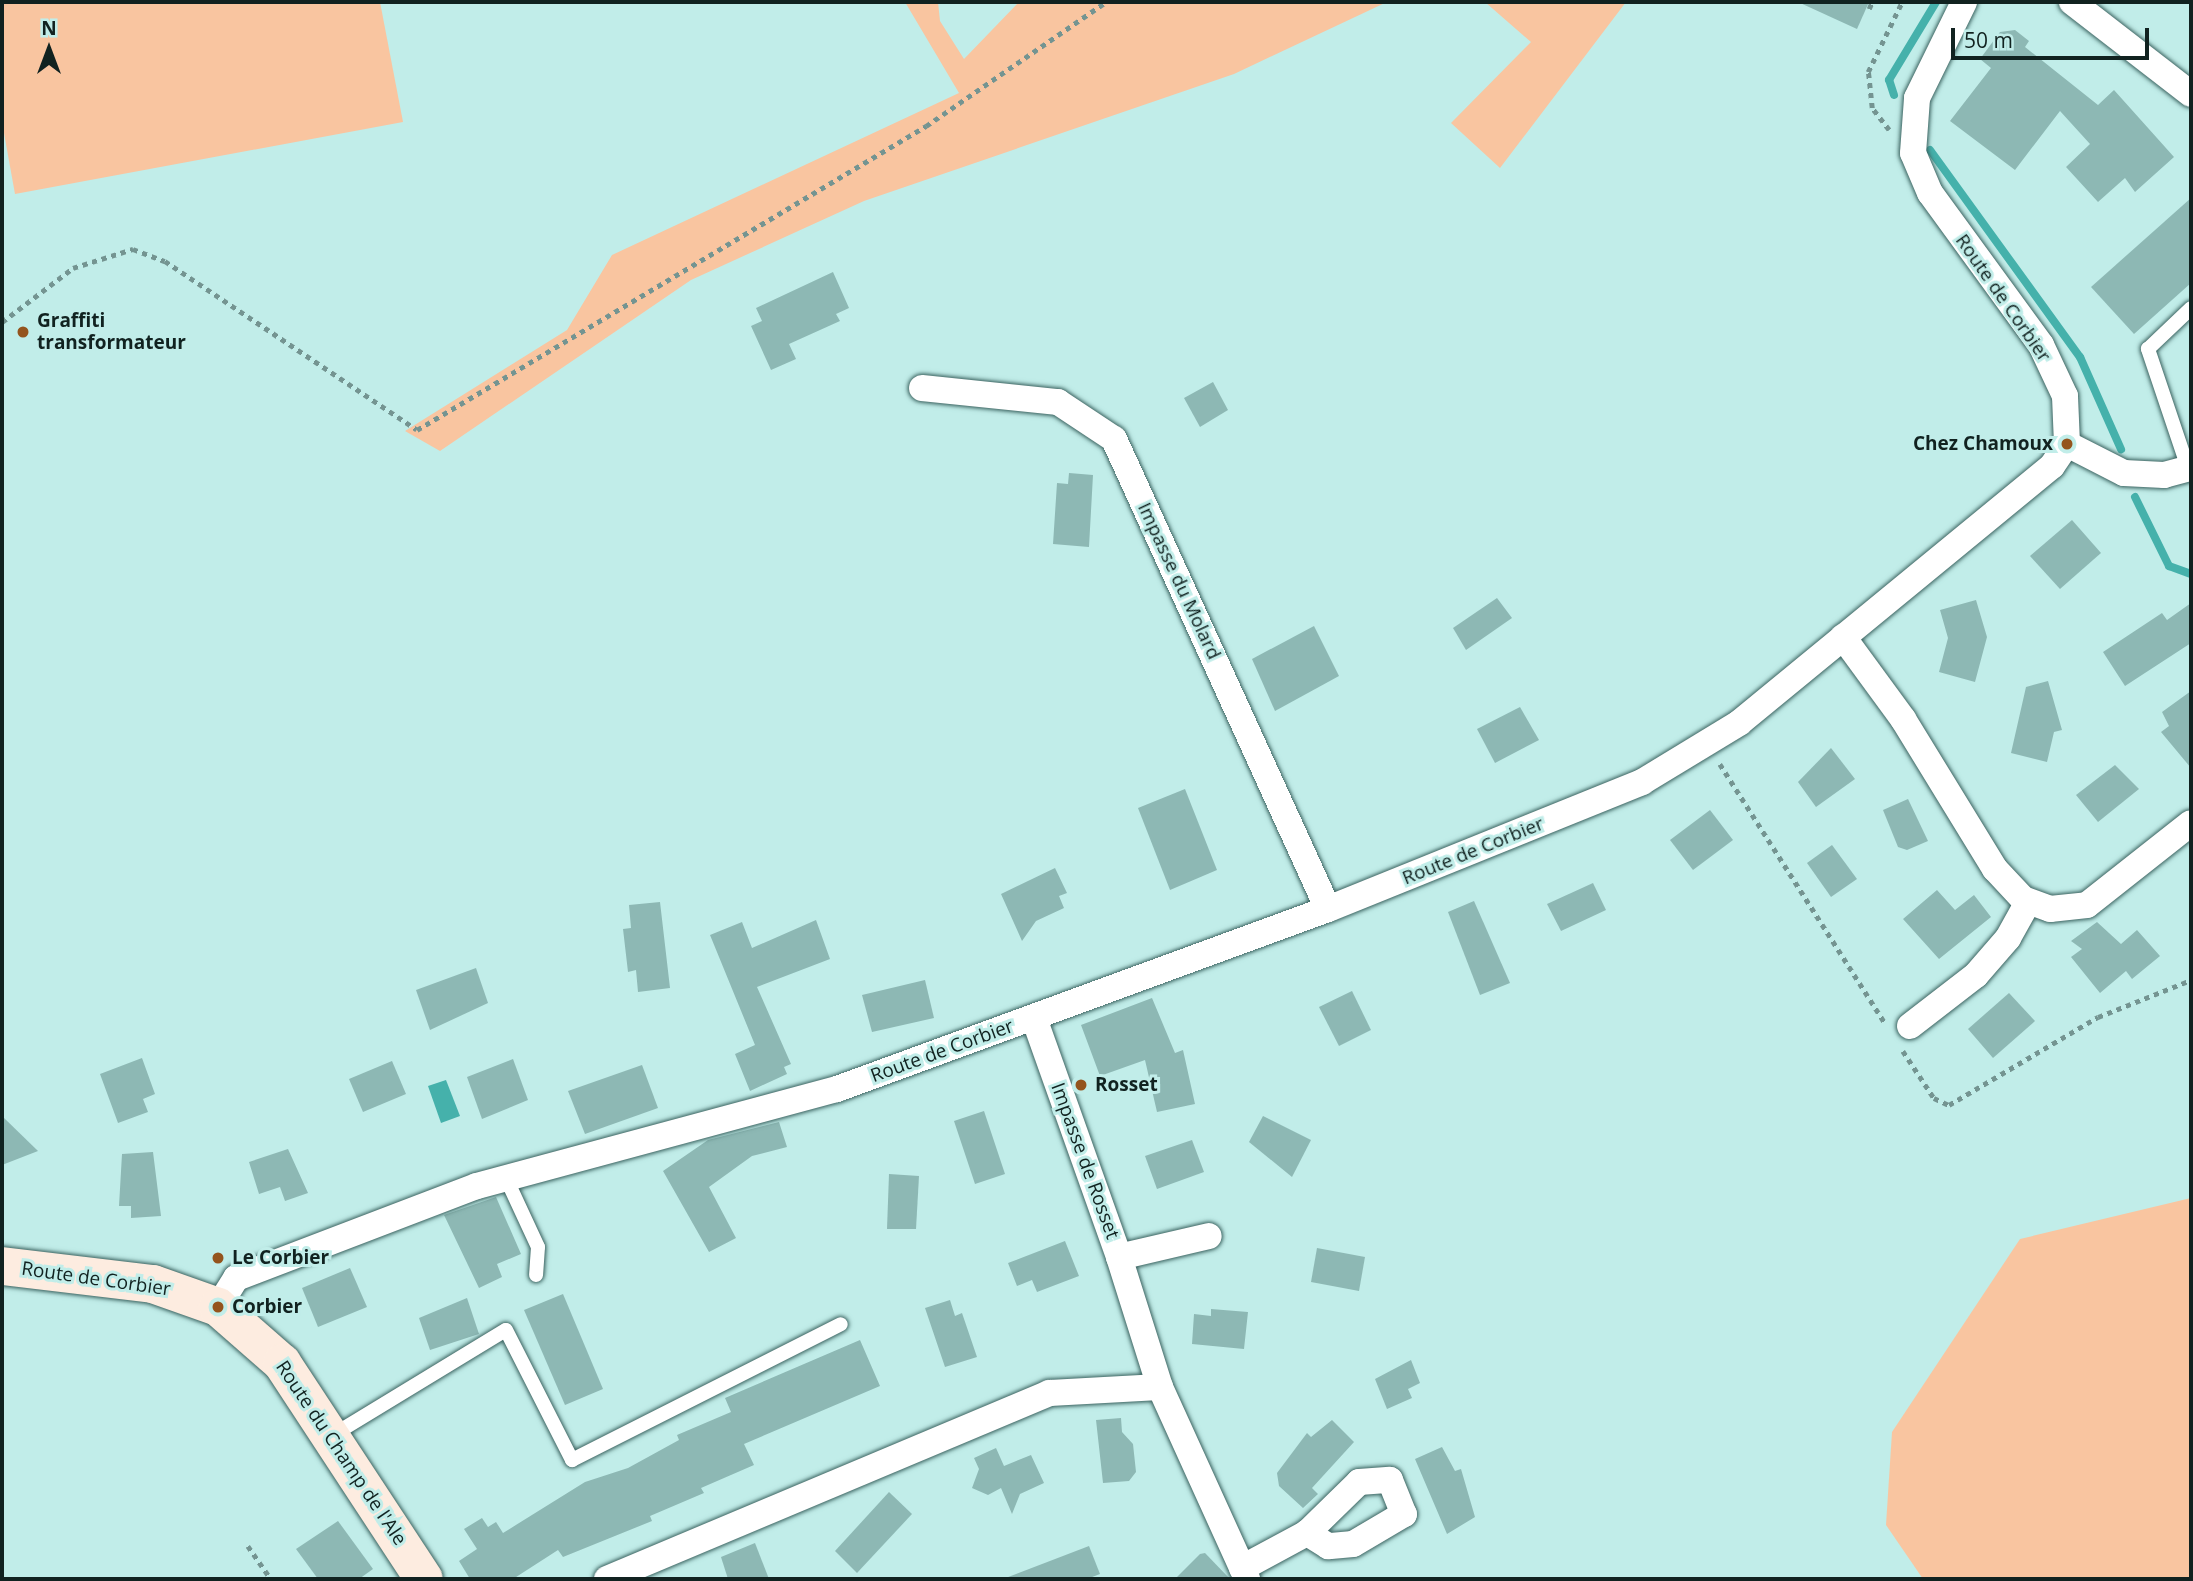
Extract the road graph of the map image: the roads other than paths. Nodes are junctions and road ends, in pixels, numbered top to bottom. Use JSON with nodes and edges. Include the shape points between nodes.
{"nodes":[{"id":1,"x":1964,"y":2,"type":"edge"},
{"id":2,"x":2072,"y":2,"type":"edge"},
{"id":3,"x":2191,"y":94,"type":"edge"},
{"id":4,"x":2191,"y":308,"type":"edge"},
{"id":5,"x":922,"y":388,"type":"dead end"},
{"id":6,"x":2067,"y":444,"type":"junction"},
{"id":7,"x":2190,"y":468,"type":"edge"},
{"id":8,"x":1843,"y":637,"type":"junction"},
{"id":9,"x":2191,"y":823,"type":"edge"},
{"id":10,"x":2028,"y":902,"type":"junction"},
{"id":11,"x":1328,"y":909,"type":"junction"},
{"id":12,"x":1034,"y":1017,"type":"junction"},
{"id":13,"x":1899,"y":1033,"type":"road end"},
{"id":14,"x":506,"y":1178,"type":"junction"},
{"id":15,"x":1209,"y":1237,"type":"dead end"},
{"id":16,"x":1119,"y":1257,"type":"junction"},
{"id":17,"x":2,"y":1266,"type":"edge"},
{"id":18,"x":536,"y":1275,"type":"dead end"},
{"id":19,"x":218,"y":1307,"type":"junction"},
{"id":20,"x":841,"y":1324,"type":"dead end"},
{"id":21,"x":1160,"y":1387,"type":"junction"},
{"id":22,"x":331,"y":1435,"type":"junction"},
{"id":23,"x":1307,"y":1533,"type":"dead end"},
{"id":24,"x":1245,"y":1574,"type":"edge"},
{"id":25,"x":424,"y":1579,"type":"edge"},
{"id":26,"x":607,"y":1579,"type":"edge"}],
"edges":[{"from":1,"to":6,"type":"street","name":"Route de Corbier","via":[[1923,82],[1911,135],[1930,193],[2041,345],[2065,396]]},
{"from":2,"to":3,"type":"street"},
{"from":4,"to":7,"type":"lane","via":[[2148,349]]},
{"from":5,"to":11,"type":"street","name":"Impasse du Molard","via":[[1058,402],[1114,439]]},
{"from":6,"to":7,"type":"street","via":[[2124,473],[2164,475]]},
{"from":6,"to":8,"type":"street","name":"Route de Corbier","via":[[2052,466]]},
{"from":8,"to":10,"type":"street","via":[[1903,719],[1996,869]]},
{"from":8,"to":11,"type":"street","name":"Route de Corbier","via":[[1707,743],[1642,782]]},
{"from":9,"to":10,"type":"street","via":[[2087,905],[2050,909]]},
{"from":10,"to":13,"type":"street","via":[[2008,938],[1976,975]]},
{"from":11,"to":12,"type":"street","name":"Route de Corbier"},
{"from":12,"to":14,"type":"street","name":"Route de Corbier","via":[[837,1089]]},
{"from":12,"to":16,"type":"street","name":"Impasse de Rosset"},
{"from":14,"to":18,"type":"lane","via":[[538,1247]]},
{"from":14,"to":19,"type":"street","name":"Route de Corbier","via":[[236,1278]]},
{"from":15,"to":16,"type":"street","name":"Impasse de Rosset"},
{"from":16,"to":21,"type":"street"},
{"from":17,"to":19,"type":"street","name":"Route de Corbier","via":[[153,1284]]},
{"from":19,"to":22,"type":"street","name":"Route du Champ de l'Ale","via":[[282,1363]]},
{"from":20,"to":22,"type":"lane","via":[[572,1460],[506,1330]]},
{"from":21,"to":24,"type":"street"},
{"from":21,"to":26,"type":"street","via":[[1049,1393]]},
{"from":22,"to":25,"type":"street","name":"Route du Champ de l'Ale"},
{"from":23,"to":24,"type":"street"}]}
